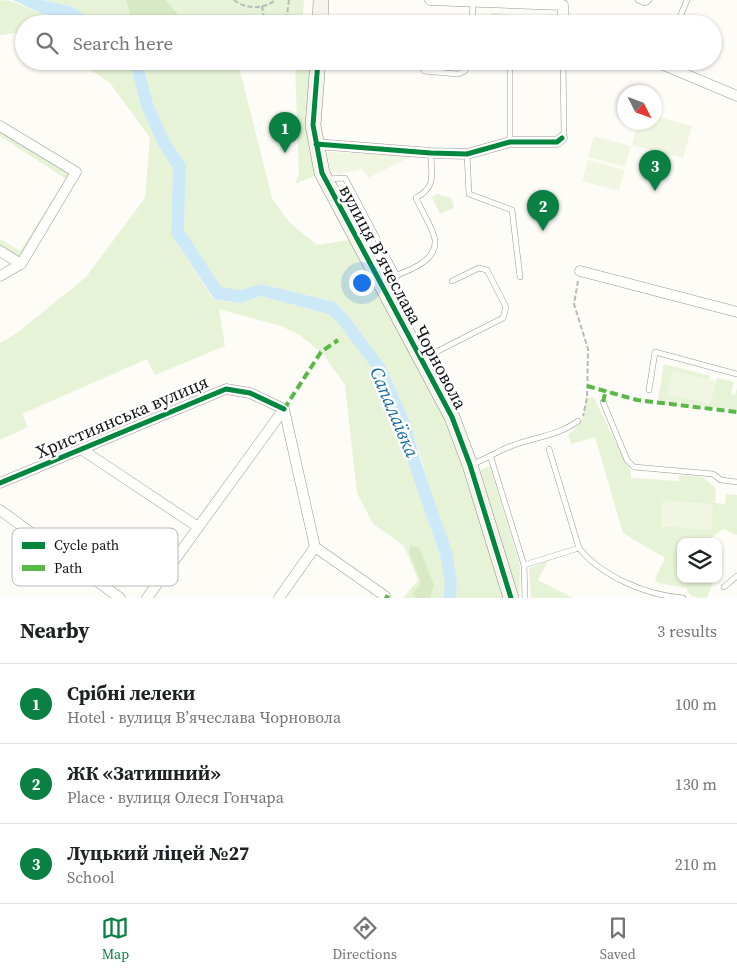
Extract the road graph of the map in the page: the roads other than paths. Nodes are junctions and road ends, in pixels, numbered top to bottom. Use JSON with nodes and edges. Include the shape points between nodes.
{"nodes":[{"id":1,"x":321,"y":0,"type":"edge"},
{"id":2,"x":430,"y":0,"type":"edge"},
{"id":3,"x":638,"y":0,"type":"edge"},
{"id":4,"x":649,"y":0,"type":"edge"},
{"id":5,"x":687,"y":0,"type":"edge"},
{"id":6,"x":473,"y":3,"type":"junction"},
{"id":7,"x":563,"y":3,"type":"edge"},
{"id":8,"x":320,"y":15,"type":"edge"},
{"id":9,"x":472,"y":15,"type":"edge"},
{"id":10,"x":681,"y":15,"type":"edge"},
{"id":11,"x":318,"y":70,"type":"edge"},
{"id":12,"x":424,"y":70,"type":"edge"},
{"id":13,"x":465,"y":70,"type":"edge"},
{"id":14,"x":510,"y":70,"type":"edge"},
{"id":15,"x":563,"y":70,"type":"edge"},
{"id":16,"x":677,"y":70,"type":"edge"},
{"id":17,"x":737,"y":96,"type":"edge"},
{"id":18,"x":0,"y":126,"type":"edge"},
{"id":19,"x":562,"y":138,"type":"joint"},
{"id":20,"x":510,"y":142,"type":"junction"},
{"id":21,"x":316,"y":144,"type":"junction"},
{"id":22,"x":431,"y":153,"type":"junction"},
{"id":23,"x":467,"y":154,"type":"junction"},
{"id":24,"x":325,"y":179,"type":"junction"},
{"id":25,"x":0,"y":251,"type":"edge"},
{"id":26,"x":21,"y":264,"type":"junction"},
{"id":27,"x":580,"y":271,"type":"road end"},
{"id":28,"x":396,"y":274,"type":"junction"},
{"id":29,"x":0,"y":276,"type":"edge"},
{"id":30,"x":520,"y":277,"type":"dead end"},
{"id":31,"x":452,"y":281,"type":"dead end"},
{"id":32,"x":380,"y":283,"type":"junction"},
{"id":33,"x":737,"y":312,"type":"edge"},
{"id":34,"x":421,"y":359,"type":"junction"},
{"id":35,"x":737,"y":374,"type":"edge"},
{"id":36,"x":649,"y":390,"type":"dead end"},
{"id":37,"x":603,"y":402,"type":"dead end"},
{"id":38,"x":284,"y":409,"type":"junction"},
{"id":39,"x":578,"y":422,"type":"road end"},
{"id":40,"x":81,"y":449,"type":"junction"},
{"id":41,"x":549,"y":449,"type":"dead end"},
{"id":42,"x":491,"y":458,"type":"junction"},
{"id":43,"x":470,"y":465,"type":"junction"},
{"id":44,"x":737,"y":482,"type":"edge"},
{"id":45,"x":0,"y":483,"type":"edge"},
{"id":46,"x":0,"y":510,"type":"edge"},
{"id":47,"x":198,"y":527,"type":"junction"},
{"id":48,"x":25,"y":528,"type":"edge"},
{"id":49,"x":315,"y":547,"type":"junction"},
{"id":50,"x":579,"y":548,"type":"junction"},
{"id":51,"x":178,"y":555,"type":"edge"},
{"id":52,"x":524,"y":565,"type":"junction"},
{"id":53,"x":737,"y":576,"type":"edge"},
{"id":54,"x":104,"y":586,"type":"edge"},
{"id":55,"x":156,"y":586,"type":"edge"},
{"id":56,"x":724,"y":587,"type":"dead end"},
{"id":57,"x":385,"y":596,"type":"dead end"},
{"id":58,"x":120,"y":598,"type":"edge"},
{"id":59,"x":147,"y":598,"type":"edge"},
{"id":60,"x":278,"y":598,"type":"edge"},
{"id":61,"x":511,"y":598,"type":"edge"},
{"id":62,"x":525,"y":598,"type":"edge"},
{"id":63,"x":683,"y":598,"type":"edge"}],
"edges":[{"from":1,"to":8,"type":"street"},
{"from":2,"to":6,"type":"street"},
{"from":3,"to":4,"type":"lane","via":[[645,3]]},
{"from":5,"to":10,"type":"lane"},
{"from":6,"to":7,"type":"street"},
{"from":6,"to":9,"type":"lane"},
{"from":11,"to":21,"type":"street","name":"вулиця Вʼячеслава Чорновола"},
{"from":12,"to":13,"type":"lane","via":[[458,74]]},
{"from":14,"to":20,"type":"lane"},
{"from":15,"to":19,"type":"lane"},
{"from":16,"to":17,"type":"street"},
{"from":18,"to":26,"type":"street","via":[[76,172]]},
{"from":19,"to":20,"type":"street","via":[[557,142]]},
{"from":20,"to":23,"type":"street"},
{"from":21,"to":22,"type":"street"},
{"from":21,"to":24,"type":"street","name":"вулиця Вʼячеслава Чорновола"},
{"from":22,"to":23,"type":"street"},
{"from":22,"to":28,"type":"lane","via":[[432,184],[428,191],[416,198],[435,240],[433,250],[426,262]]},
{"from":23,"to":30,"type":"lane","via":[[469,194],[512,210]]},
{"from":24,"to":28,"type":"lane","via":[[346,178]]},
{"from":24,"to":32,"type":"street","name":"вулиця Вʼячеслава Чорновола"},
{"from":25,"to":26,"type":"street"},
{"from":26,"to":29,"type":"street"},
{"from":27,"to":33,"type":"street"},
{"from":28,"to":32,"type":"lane"},
{"from":31,"to":34,"type":"lane","via":[[479,268],[487,270],[506,307],[503,318]]},
{"from":32,"to":34,"type":"street","name":"вулиця Вʼячеслава Чорновола"},
{"from":34,"to":43,"type":"street","name":"вулиця Вʼячеслава Чорновола","via":[[452,417]]},
{"from":35,"to":36,"type":"lane","via":[[655,352]]},
{"from":37,"to":44,"type":"lane","via":[[627,460],[634,467],[713,474],[721,480]]},
{"from":38,"to":40,"type":"street","name":"Християнська вулиця","via":[[250,393],[226,389]]},
{"from":38,"to":47,"type":"street"},
{"from":38,"to":49,"type":"street"},
{"from":39,"to":42,"type":"lane","via":[[504,449]]},
{"from":40,"to":45,"type":"street","name":"Християнська вулиця"},
{"from":40,"to":47,"type":"street"},
{"from":41,"to":50,"type":"lane"},
{"from":42,"to":43,"type":"lane"},
{"from":42,"to":52,"type":"lane"},
{"from":43,"to":61,"type":"street","name":"вулиця Вʼячеслава Чорновола"},
{"from":46,"to":48,"type":"street"},
{"from":47,"to":51,"type":"street"},
{"from":49,"to":57,"type":"street"},
{"from":49,"to":60,"type":"street"},
{"from":50,"to":52,"type":"lane"},
{"from":50,"to":63,"type":"lane","via":[[589,560],[643,591]]},
{"from":52,"to":62,"type":"lane"},
{"from":53,"to":56,"type":"lane"},
{"from":54,"to":58,"type":"street"},
{"from":55,"to":59,"type":"street"}]}
